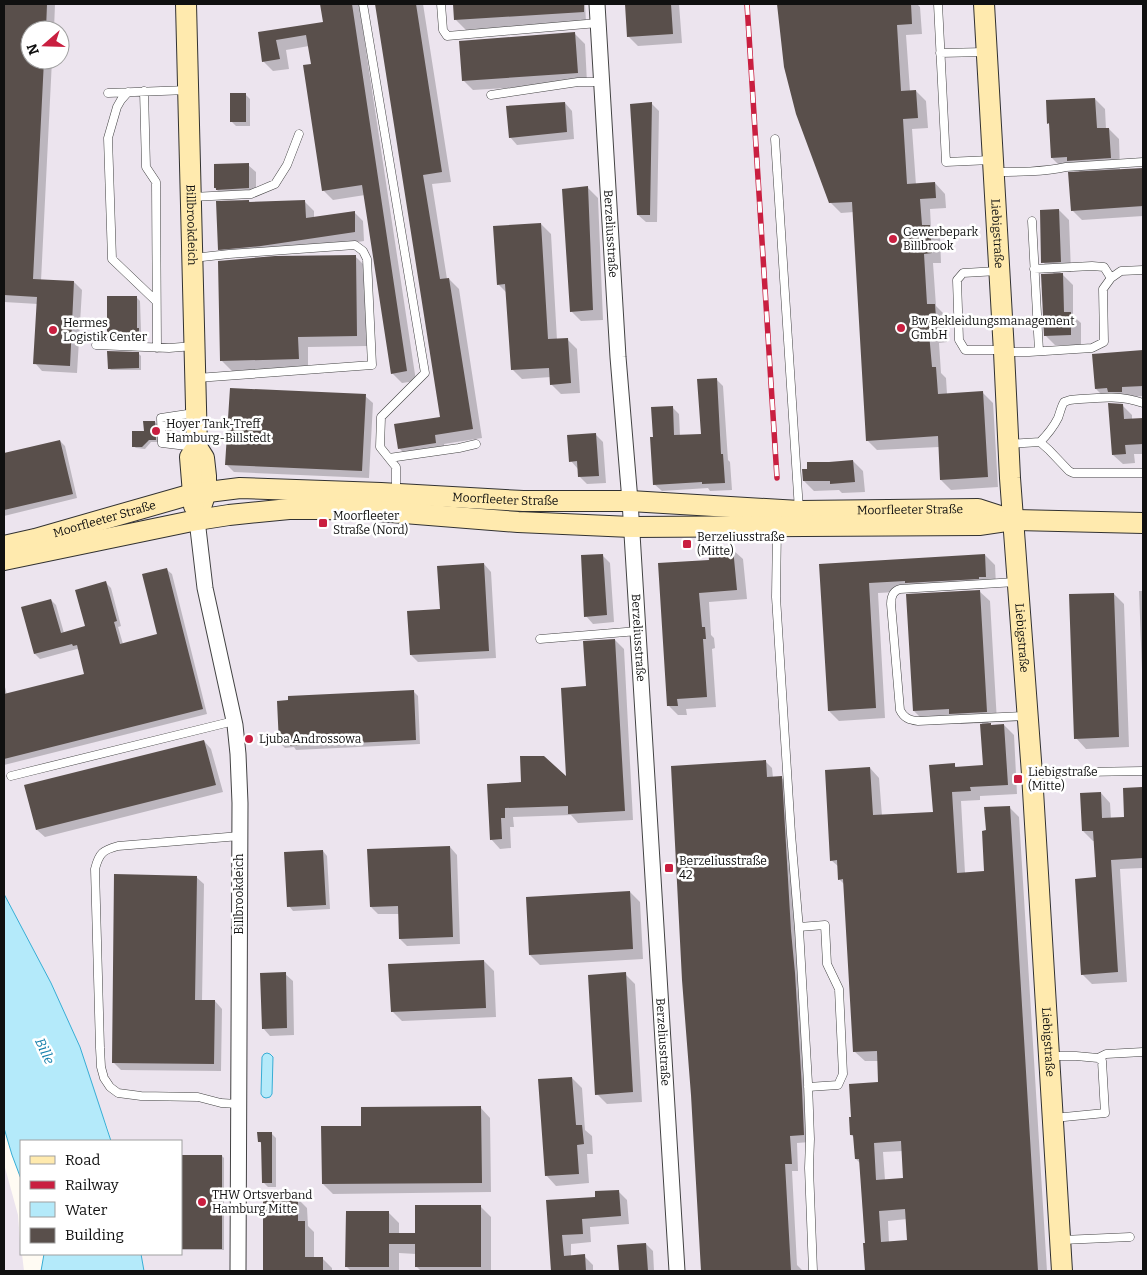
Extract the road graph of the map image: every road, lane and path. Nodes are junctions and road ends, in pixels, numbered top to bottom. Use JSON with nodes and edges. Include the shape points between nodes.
{"nodes":[{"id":1,"x":186,"y":4,"type":"edge"},
{"id":2,"x":363,"y":4,"type":"edge"},
{"id":3,"x":441,"y":4,"type":"edge"},
{"id":4,"x":597,"y":4,"type":"edge"},
{"id":5,"x":938,"y":4,"type":"edge"},
{"id":6,"x":984,"y":4,"type":"edge"},
{"id":7,"x":598,"y":23,"type":"junction"},
{"id":8,"x":987,"y":52,"type":"junction"},
{"id":9,"x":940,"y":53,"type":"junction"},
{"id":10,"x":602,"y":82,"type":"junction"},
{"id":11,"x":188,"y":90,"type":"junction"},
{"id":12,"x":144,"y":91,"type":"junction"},
{"id":13,"x":128,"y":92,"type":"junction"},
{"id":14,"x":108,"y":93,"type":"dead end"},
{"id":15,"x":491,"y":94,"type":"dead end"},
{"id":16,"x":299,"y":134,"type":"dead end"},
{"id":17,"x":775,"y":139,"type":"dead end"},
{"id":18,"x":1143,"y":162,"type":"edge"},
{"id":19,"x":994,"y":166,"type":"junction"},
{"id":20,"x":190,"y":197,"type":"junction"},
{"id":21,"x":1032,"y":222,"type":"dead end"},
{"id":22,"x":192,"y":258,"type":"junction"},
{"id":23,"x":1034,"y":269,"type":"junction"},
{"id":24,"x":1000,"y":270,"type":"junction"},
{"id":25,"x":1143,"y":270,"type":"edge"},
{"id":26,"x":1111,"y":278,"type":"junction"},
{"id":27,"x":156,"y":300,"type":"junction"},
{"id":28,"x":96,"y":345,"type":"dead end"},
{"id":29,"x":194,"y":346,"type":"junction"},
{"id":30,"x":157,"y":348,"type":"junction"},
{"id":31,"x":1004,"y":351,"type":"junction"},
{"id":32,"x":1039,"y":351,"type":"junction"},
{"id":33,"x":195,"y":378,"type":"junction"},
{"id":34,"x":1143,"y":403,"type":"edge"},
{"id":35,"x":196,"y":413,"type":"junction"},
{"id":36,"x":1040,"y":442,"type":"junction"},
{"id":37,"x":476,"y":444,"type":"dead end"},
{"id":38,"x":1008,"y":444,"type":"junction"},
{"id":39,"x":197,"y":447,"type":"junction"},
{"id":40,"x":389,"y":458,"type":"junction"},
{"id":41,"x":1143,"y":473,"type":"edge"},
{"id":42,"x":199,"y":493,"type":"junction"},
{"id":43,"x":396,"y":494,"type":"junction"},
{"id":44,"x":630,"y":501,"type":"junction"},
{"id":45,"x":777,"y":518,"type":"junction"},
{"id":46,"x":799,"y":519,"type":"junction"},
{"id":47,"x":197,"y":520,"type":"junction"},
{"id":48,"x":1013,"y":520,"type":"junction"},
{"id":49,"x":1143,"y":523,"type":"edge"},
{"id":50,"x":631,"y":527,"type":"junction"},
{"id":51,"x":4,"y":546,"type":"edge"},
{"id":52,"x":4,"y":560,"type":"edge"},
{"id":53,"x":1018,"y":582,"type":"junction"},
{"id":54,"x":638,"y":631,"type":"junction"},
{"id":55,"x":540,"y":640,"type":"dead end"},
{"id":56,"x":1028,"y":716,"type":"junction"},
{"id":57,"x":234,"y":720,"type":"junction"},
{"id":58,"x":1143,"y":772,"type":"edge"},
{"id":59,"x":1032,"y":774,"type":"junction"},
{"id":60,"x":11,"y":776,"type":"dead end"},
{"id":61,"x":240,"y":836,"type":"junction"},
{"id":62,"x":799,"y":927,"type":"junction"},
{"id":63,"x":1143,"y":1052,"type":"edge"},
{"id":64,"x":1049,"y":1056,"type":"junction"},
{"id":65,"x":1098,"y":1058,"type":"junction"},
{"id":66,"x":808,"y":1087,"type":"junction"},
{"id":67,"x":238,"y":1104,"type":"junction"},
{"id":68,"x":1052,"y":1118,"type":"junction"},
{"id":69,"x":1130,"y":1237,"type":"dead end"},
{"id":70,"x":1060,"y":1240,"type":"junction"},
{"id":71,"x":238,"y":1271,"type":"edge"},
{"id":72,"x":678,"y":1271,"type":"edge"},
{"id":73,"x":813,"y":1271,"type":"edge"},
{"id":74,"x":1062,"y":1271,"type":"edge"}],
"edges":[{"from":1,"to":11,"type":"main road","name":"Billbrookdeich"},
{"from":2,"to":40,"type":"lane","via":[[425,373],[380,417],[380,447]]},
{"from":3,"to":7,"type":"lane","via":[[443,30],[448,36]]},
{"from":4,"to":7,"type":"street","name":"Berzeliusstraße"},
{"from":5,"to":9,"type":"lane"},
{"from":6,"to":8,"type":"main road","name":"Liebigstraße"},
{"from":7,"to":10,"type":"street","name":"Berzeliusstraße"},
{"from":8,"to":9,"type":"lane"},
{"from":8,"to":19,"type":"main road","name":"Liebigstraße"},
{"from":9,"to":19,"type":"lane","via":[[946,162]]},
{"from":10,"to":15,"type":"lane","via":[[578,82]]},
{"from":10,"to":44,"type":"street","name":"Berzeliusstraße"},
{"from":11,"to":12,"type":"lane"},
{"from":11,"to":20,"type":"main road","name":"Billbrookdeich"},
{"from":12,"to":13,"type":"lane"},
{"from":12,"to":27,"type":"lane","via":[[146,167],[156,182]]},
{"from":13,"to":14,"type":"lane"},
{"from":13,"to":27,"type":"lane","via":[[117,107],[108,138],[112,259]]},
{"from":16,"to":20,"type":"lane","via":[[287,165],[275,184],[251,194]]},
{"from":17,"to":46,"type":"lane"},
{"from":18,"to":19,"type":"lane","via":[[1022,172]]},
{"from":19,"to":24,"type":"main road","name":"Liebigstraße"},
{"from":20,"to":22,"type":"main road","name":"Billbrookdeich"},
{"from":21,"to":23,"type":"lane"},
{"from":22,"to":29,"type":"main road","name":"Billbrookdeich"},
{"from":22,"to":33,"type":"lane","via":[[355,245],[367,259],[372,365]]},
{"from":23,"to":26,"type":"lane","via":[[1104,267]]},
{"from":23,"to":32,"type":"lane"},
{"from":24,"to":31,"type":"main road","name":"Liebigstraße"},
{"from":24,"to":31,"type":"lane","via":[[964,273],[957,280],[959,340],[965,350]]},
{"from":25,"to":26,"type":"lane","via":[[1121,271]]},
{"from":26,"to":32,"type":"lane","via":[[1103,289],[1104,342],[1092,348]]},
{"from":27,"to":30,"type":"lane"},
{"from":28,"to":30,"type":"lane"},
{"from":29,"to":30,"type":"lane"},
{"from":29,"to":33,"type":"main road","name":"Billbrookdeich"},
{"from":31,"to":32,"type":"lane"},
{"from":31,"to":38,"type":"main road","name":"Liebigstraße"},
{"from":33,"to":35,"type":"main road","name":"Billbrookdeich"},
{"from":34,"to":36,"type":"lane","via":[[1115,397],[1064,402],[1053,427]]},
{"from":35,"to":39,"type":"main road","name":"Billbrookdeich"},
{"from":35,"to":39,"type":"lane","via":[[162,418],[162,443]]},
{"from":36,"to":38,"type":"lane"},
{"from":36,"to":41,"type":"lane","via":[[1069,472]]},
{"from":37,"to":40,"type":"lane"},
{"from":38,"to":48,"type":"main road","name":"Liebigstraße"},
{"from":39,"to":42,"type":"main road","name":"Billbrookdeich","via":[[190,457]]},
{"from":40,"to":43,"type":"lane","via":[[396,467]]},
{"from":42,"to":43,"type":"main road","name":"Moorfleeter Straße","via":[[240,488]]},
{"from":42,"to":47,"type":"main road","name":"Billbrookdeich"},
{"from":42,"to":51,"type":"main road","name":"Moorfleeter Straße"},
{"from":43,"to":44,"type":"main road","name":"Moorfleeter Straße","via":[[523,501]]},
{"from":44,"to":45,"type":"main road","name":"Moorfleeter Straße"},
{"from":44,"to":50,"type":"street","name":"Berzeliusstraße"},
{"from":45,"to":46,"type":"main road","name":"Moorfleeter Straße"},
{"from":45,"to":50,"type":"main road","name":"Moorfleeter Straße"},
{"from":45,"to":62,"type":"lane","via":[[777,615]]},
{"from":46,"to":48,"type":"main road","name":"Moorfleeter Straße","via":[[978,509]]},
{"from":47,"to":50,"type":"main road","name":"Moorfleeter Straße","via":[[280,510],[324,509]]},
{"from":47,"to":52,"type":"main road","name":"Moorfleeter Straße"},
{"from":47,"to":57,"type":"street","name":"Billbrookdeich","via":[[206,596]]},
{"from":48,"to":49,"type":"main road","name":"Moorfleeter Straße"},
{"from":48,"to":53,"type":"main road","name":"Liebigstraße"},
{"from":50,"to":54,"type":"street","name":"Berzeliusstraße"},
{"from":53,"to":56,"type":"main road","name":"Liebigstraße"},
{"from":53,"to":56,"type":"lane","via":[[900,589],[893,594],[891,604],[902,715],[918,721]]},
{"from":54,"to":55,"type":"lane"},
{"from":54,"to":72,"type":"street","name":"Berzeliusstraße"},
{"from":56,"to":59,"type":"main road","name":"Liebigstraße"},
{"from":57,"to":60,"type":"lane"},
{"from":57,"to":61,"type":"street","name":"Billbrookdeich"},
{"from":58,"to":59,"type":"lane"},
{"from":59,"to":64,"type":"main road","name":"Liebigstraße"},
{"from":61,"to":67,"type":"street","name":"Billbrookdeich"},
{"from":61,"to":67,"type":"lane","via":[[107,848],[101,853],[95,869],[100,1048],[104,1078],[118,1093],[198,1097]]},
{"from":62,"to":66,"type":"lane"},
{"from":62,"to":66,"type":"lane","via":[[825,925],[827,964],[839,989],[843,1074],[838,1085]]},
{"from":63,"to":65,"type":"lane","via":[[1106,1054]]},
{"from":64,"to":65,"type":"lane"},
{"from":64,"to":68,"type":"main road","name":"Liebigstraße"},
{"from":65,"to":68,"type":"lane","via":[[1102,1061],[1106,1112]]},
{"from":66,"to":73,"type":"lane"},
{"from":67,"to":71,"type":"street","name":"Billbrookdeich"},
{"from":68,"to":70,"type":"main road","name":"Liebigstraße"},
{"from":69,"to":70,"type":"lane"},
{"from":70,"to":74,"type":"main road","name":"Liebigstraße"}]}
